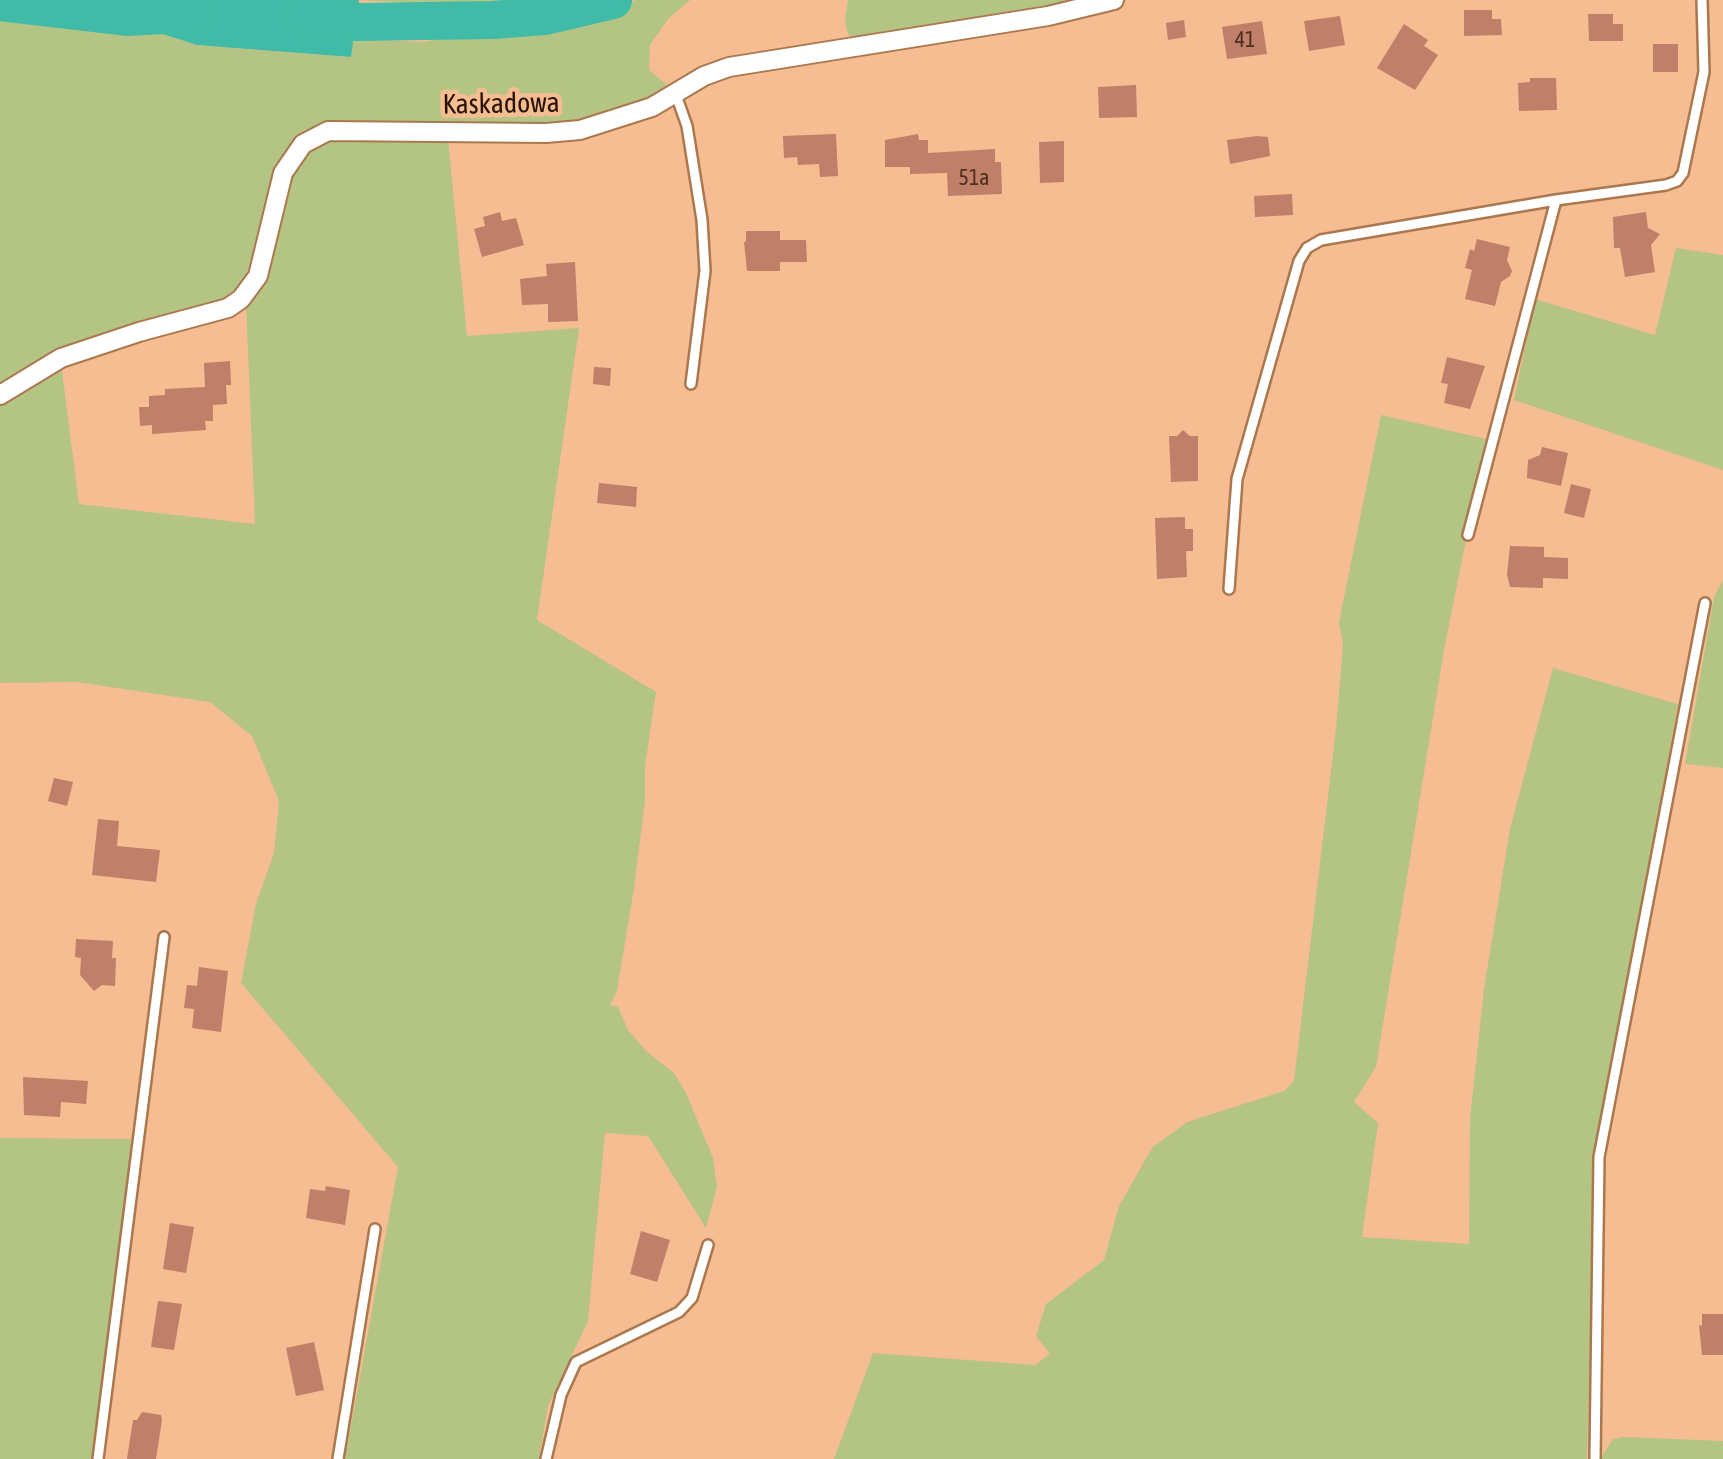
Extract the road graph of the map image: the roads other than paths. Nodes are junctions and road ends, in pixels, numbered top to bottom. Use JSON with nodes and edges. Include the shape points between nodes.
{"nodes":[{"id":1,"x":1114,"y":0,"type":"edge"},
{"id":2,"x":1702,"y":0,"type":"edge"},
{"id":3,"x":676,"y":94,"type":"junction"},
{"id":4,"x":1556,"y":200,"type":"junction"},
{"id":5,"x":692,"y":384,"type":"dead end"},
{"id":6,"x":0,"y":394,"type":"edge"},
{"id":7,"x":1468,"y":535,"type":"dead end"},
{"id":8,"x":1230,"y":589,"type":"dead end"},
{"id":9,"x":1705,"y":602,"type":"dead end"},
{"id":10,"x":164,"y":937,"type":"dead end"},
{"id":11,"x":375,"y":1229,"type":"dead end"},
{"id":12,"x":708,"y":1245,"type":"dead end"},
{"id":13,"x":98,"y":1459,"type":"edge"},
{"id":14,"x":338,"y":1459,"type":"edge"},
{"id":15,"x":546,"y":1459,"type":"edge"},
{"id":16,"x":1594,"y":1459,"type":"edge"}],
"edges":[{"from":1,"to":3,"type":"street","name":"Kaskadowa","via":[[729,67]]},
{"from":2,"to":4,"type":"lane","via":[[1704,72],[1683,173],[1666,185]]},
{"from":3,"to":5,"type":"lane","via":[[697,175],[705,271]]},
{"from":3,"to":6,"type":"street","name":"Kaskadowa","via":[[580,130],[340,130],[315,137],[283,173],[258,276],[241,299],[60,358]]},
{"from":4,"to":7,"type":"lane"},
{"from":4,"to":8,"type":"lane","via":[[1321,240],[1307,248],[1237,479]]},
{"from":9,"to":16,"type":"lane","via":[[1600,1157]]},
{"from":10,"to":13,"type":"lane"},
{"from":11,"to":14,"type":"lane"},
{"from":12,"to":15,"type":"lane","via":[[692,1298],[679,1312],[576,1362],[560,1395]]}]}
